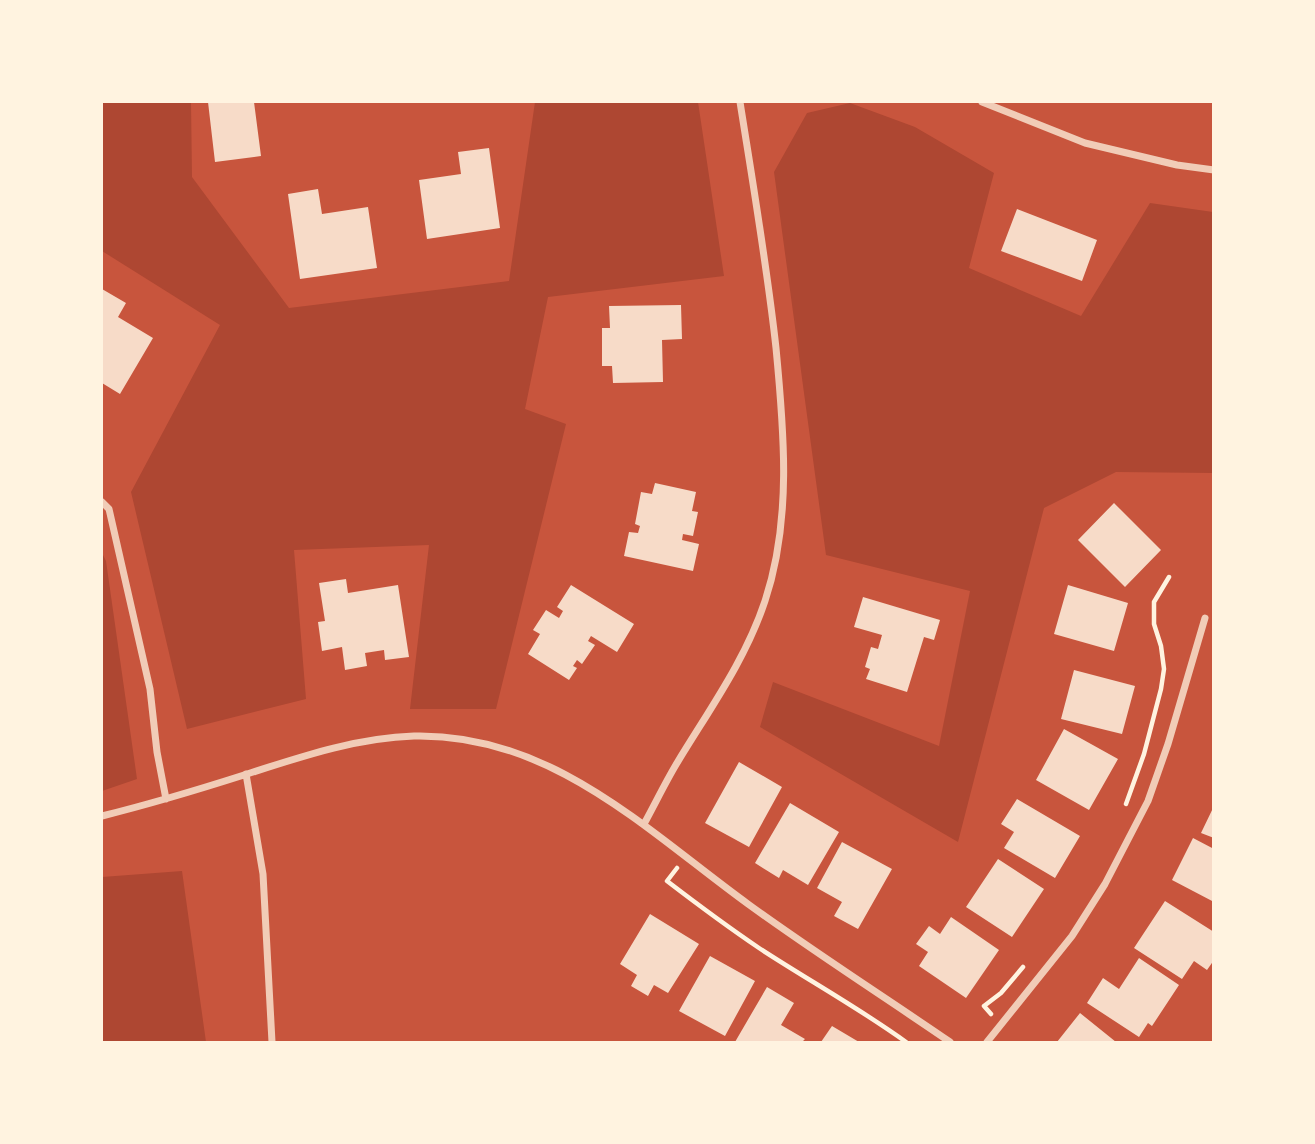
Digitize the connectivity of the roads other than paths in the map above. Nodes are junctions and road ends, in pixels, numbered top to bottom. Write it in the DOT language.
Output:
graph roads {
  1 [pos="740,102"];
  2 [pos="982,102"];
  3 [pos="1213,170"];
  4 [pos="102,502"];
  5 [pos="1205,618"];
  6 [pos="246,774"];
  7 [pos="166,799"];
  8 [pos="102,816"];
  9 [pos="644,824"];
  10 [pos="272,1042"];
  11 [pos="950,1042"];
  12 [pos="987,1042"];
  1 -- 9 [label="street"];
  2 -- 3 [label="street"];
  4 -- 7 [label="street"];
  5 -- 12 [label="street"];
  6 -- 7 [label="street"];
  6 -- 9 [label="street"];
  6 -- 10 [label="street"];
  7 -- 8 [label="street"];
  9 -- 11 [label="street"];
}
